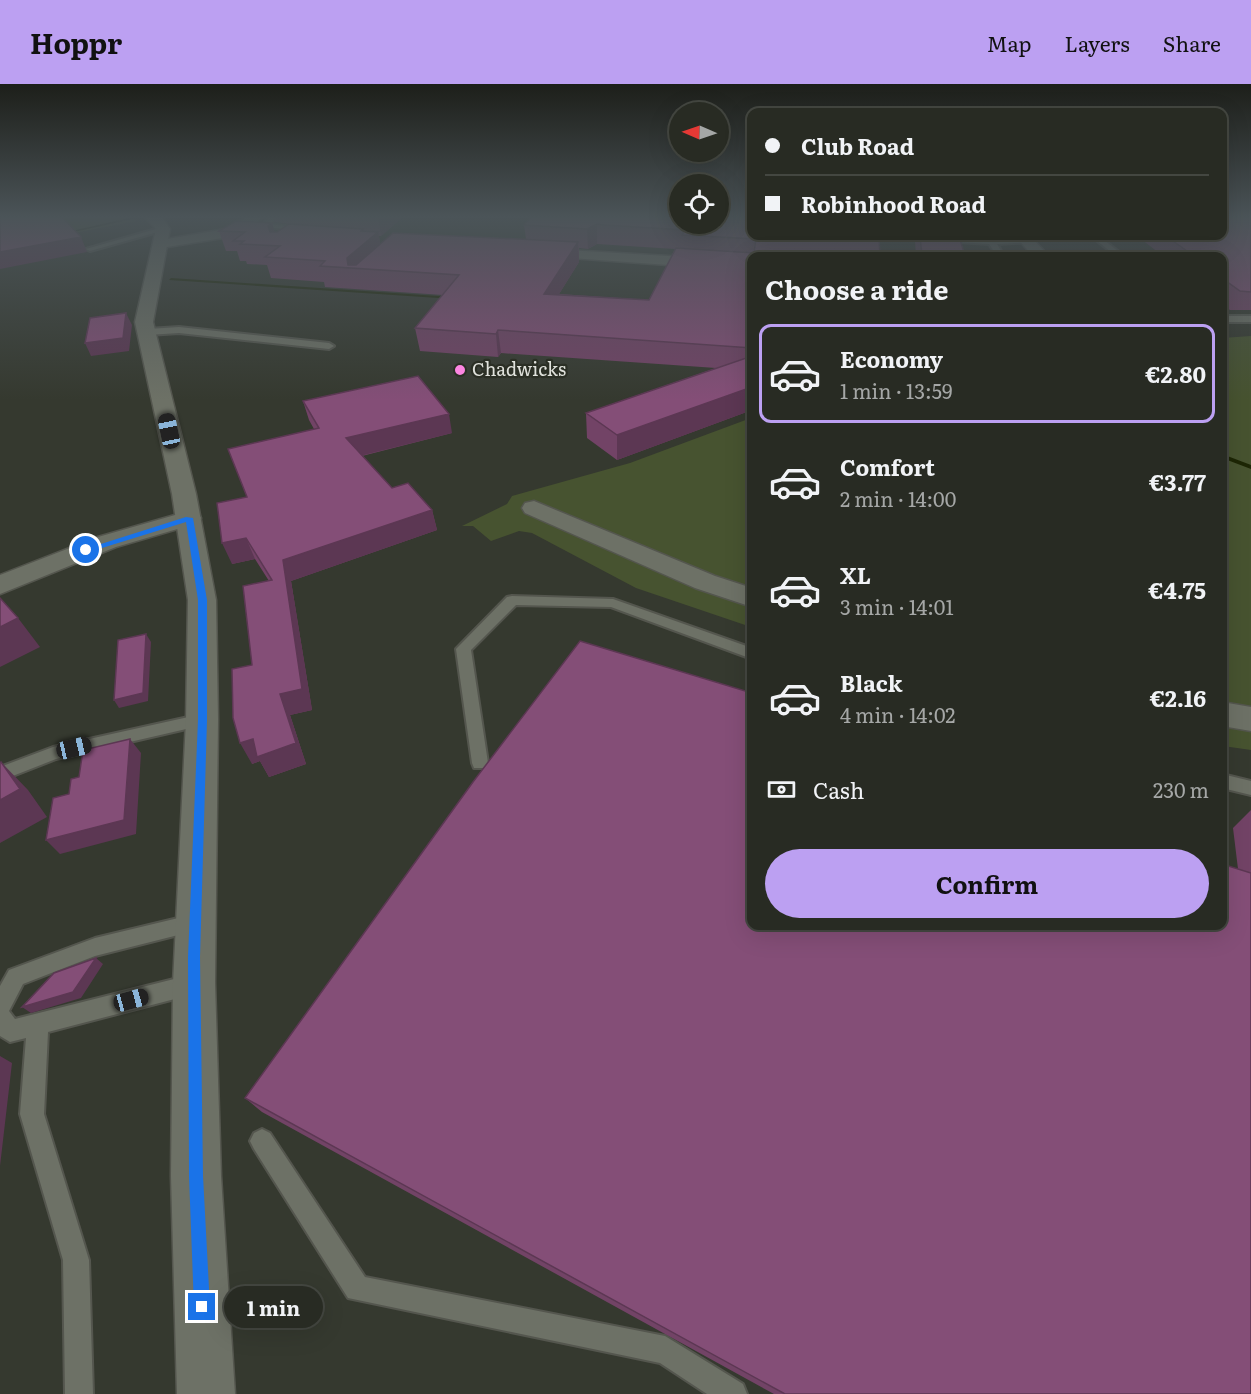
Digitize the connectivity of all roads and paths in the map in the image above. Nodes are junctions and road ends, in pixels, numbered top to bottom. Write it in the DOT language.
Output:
graph roads {
  1 [pos="153,277"];
  2 [pos="1227,319"];
  3 [pos="1251,320"];
  4 [pos="148,332"];
  5 [pos="328,346"];
  6 [pos="534,508"];
  7 [pos="189,518"];
  8 [pos="0,585"];
  9 [pos="747,596"];
  10 [pos="747,652"];
  11 [pos="1227,715"];
  12 [pos="1251,719"];
  13 [pos="202,720"];
  14 [pos="480,763"];
  15 [pos="0,774"];
  16 [pos="1227,783"];
  17 [pos="1251,788"];
  18 [pos="195,922"];
  19 [pos="194,983"];
  20 [pos="0,1007"];
  21 [pos="0,1017"];
  22 [pos="38,1024"];
  23 [pos="262,1141"];
  24 [pos="79,1394"];
  25 [pos="206,1394"];
  26 [pos="733,1394"];
  1 -- 4 [label="street"];
  2 -- 3 [label="lane"];
  4 -- 5 [label="lane"];
  4 -- 7 [label="street"];
  6 -- 9 [label="street"];
  7 -- 8 [label="street"];
  7 -- 13 [label="street"];
  10 -- 14 [label="lane"];
  11 -- 12 [label="street"];
  13 -- 15 [label="lane"];
  13 -- 18 [label="street"];
  16 -- 17 [label="lane"];
  18 -- 19 [label="street"];
  18 -- 20 [label="lane"];
  19 -- 22 [label="lane"];
  19 -- 25 [label="street"];
  21 -- 22 [label="lane"];
  22 -- 24 [label="lane"];
  23 -- 26 [label="lane"];
}
